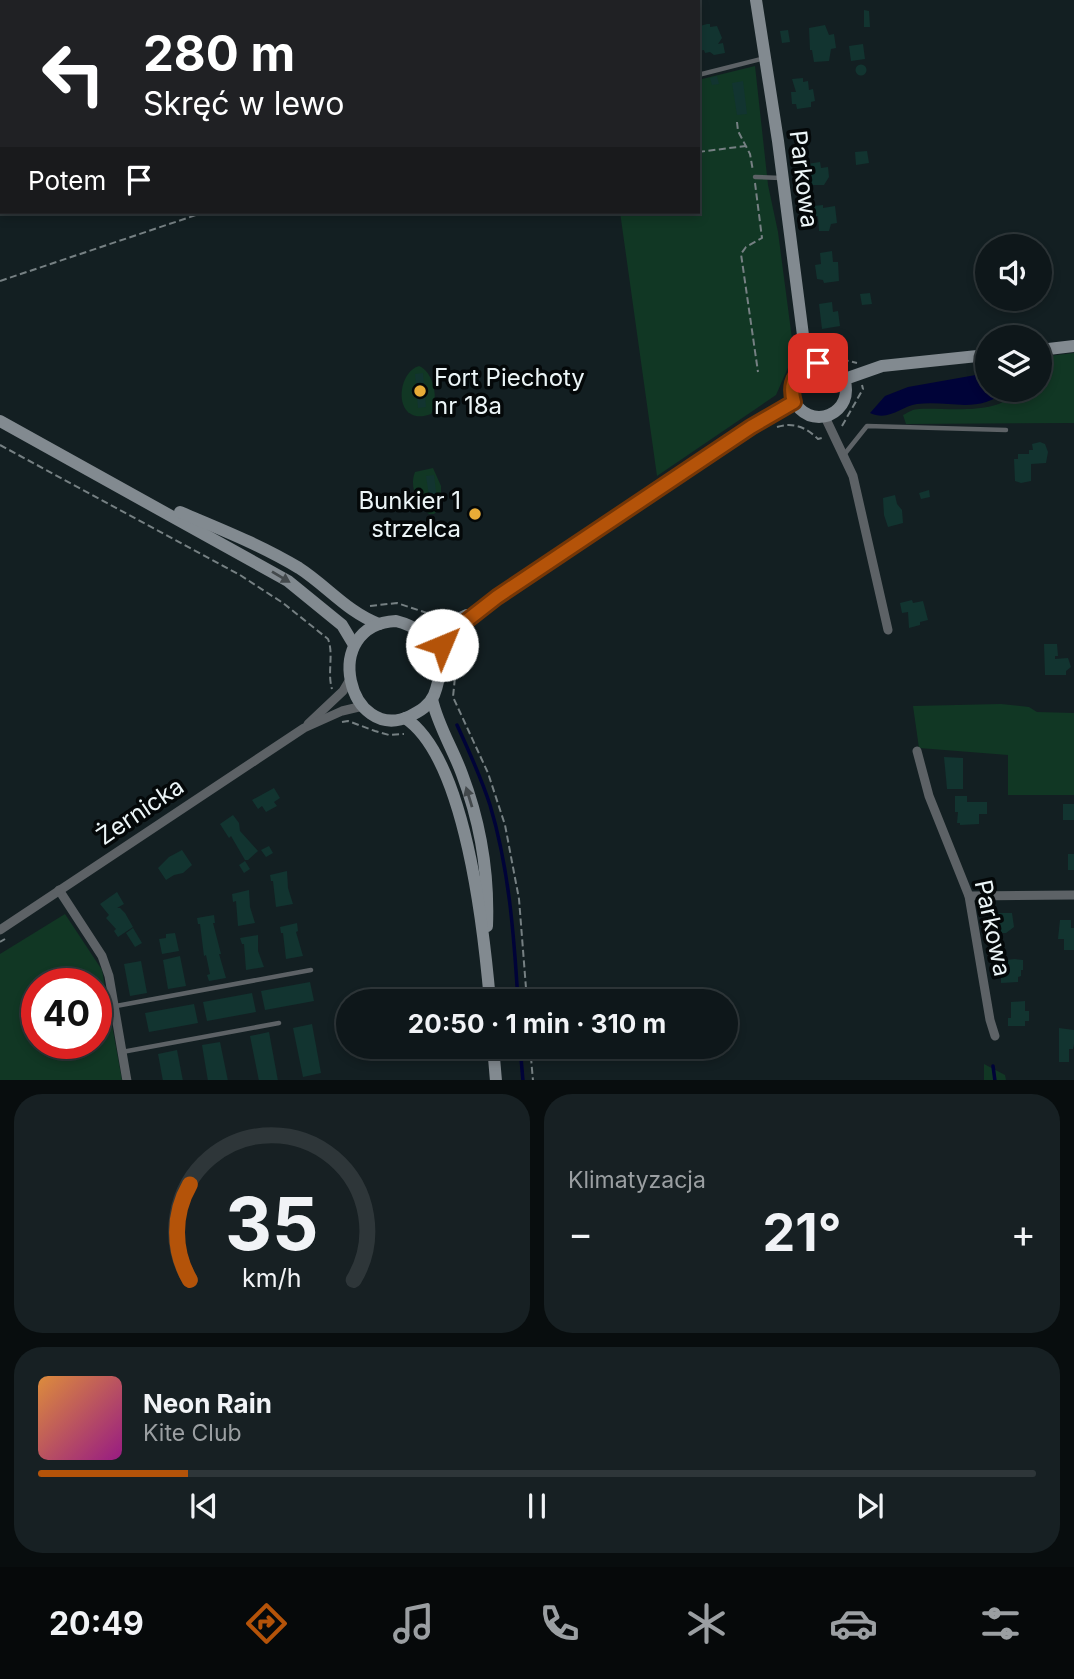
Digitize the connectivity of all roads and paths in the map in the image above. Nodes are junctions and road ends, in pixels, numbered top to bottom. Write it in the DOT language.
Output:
graph roads {
  1 [pos="756,0"];
  2 [pos="766,58"];
  3 [pos="700,74"];
  4 [pos="737,122"];
  5 [pos="747,146"];
  6 [pos="700,152"];
  7 [pos="754,177"];
  8 [pos="782,177"];
  9 [pos="199,214"];
  10 [pos="0,281"];
  11 [pos="814,340"];
  12 [pos="1074,346"];
  13 [pos="1052,349"];
  14 [pos="975,356"];
  15 [pos="810,364"];
  16 [pos="857,364"];
  17 [pos="758,372"];
  18 [pos="845,379"];
  19 [pos="863,389"];
  20 [pos="794,402"];
  21 [pos="825,417"];
  22 [pos="0,421"];
  23 [pos="770,429"];
  24 [pos="840,429"];
  25 [pos="1006,430"];
  26 [pos="823,437"];
  27 [pos="0,445"];
  28 [pos="843,457"];
  29 [pos="128,490"];
  30 [pos="477,611"];
  31 [pos="379,624"];
  32 [pos="888,630"];
  33 [pos="422,632"];
  34 [pos="458,641"];
  35 [pos="354,645"];
  36 [pos="437,654"];
  37 [pos="349,681"];
  38 [pos="432,699"];
  39 [pos="334,700"];
  40 [pos="363,706"];
  41 [pos="342,711"];
  42 [pos="405,718"];
  43 [pos="304,728"];
  44 [pos="402,735"];
  45 [pos="917,751"];
  46 [pos="59,890"];
  47 [pos="1074,895"];
  48 [pos="969,896"];
  49 [pos="0,930"];
  50 [pos="486,955"];
  51 [pos="311,970"];
  52 [pos="489,989"];
  53 [pos="526,989"];
  54 [pos="114,1007"];
  55 [pos="279,1023"];
  56 [pos="995,1036"];
  57 [pos="122,1052"];
  58 [pos="494,1059"];
  59 [pos="531,1059"];
  60 [pos="127,1080"];
  61 [pos="496,1080"];
  62 [pos="533,1080"];
  1 -- 2 [label="street, Parkowa"];
  2 -- 3 [label="lane"];
  2 -- 8 [label="street, Parkowa"];
  4 -- 5 [label="path"];
  5 -- 6 [label="path"];
  5 -- 7 [label="path"];
  7 -- 8 [label="lane"];
  7 -- 17 [label="path"];
  8 -- 15 [label="street, Parkowa"];
  9 -- 10 [label="path"];
  11 -- 16 [label="path"];
  12 -- 13 [label="street"];
  14 -- 18 [label="street"];
  15 -- 18 [label="street"];
  15 -- 20 [label="street"];
  18 -- 21 [label="street"];
  19 -- 24 [label="path"];
  20 -- 21 [label="street"];
  20 -- 30 [label="street"];
  21 -- 28 [label="street"];
  22 -- 29 [label="street"];
  23 -- 26 [label="path"];
  25 -- 28 [label="lane"];
  27 -- 39 [label="path"];
  28 -- 32 [label="street"];
  29 -- 31 [label="street"];
  29 -- 35 [label="street, one-way"];
  30 -- 33 [label="street"];
  30 -- 36 [label="street"];
  31 -- 33 [label="street"];
  31 -- 35 [label="street"];
  33 -- 36 [label="street"];
  34 -- 53 [label="path"];
  35 -- 37 [label="street"];
  36 -- 38 [label="street"];
  37 -- 39 [label="street, Żernicka"];
  37 -- 40 [label="street"];
  38 -- 42 [label="street"];
  50 -- 38 [label="street, one-way"];
  39 -- 43 [label="street, Żernicka"];
  40 -- 41 [label="street, Żernicka"];
  40 -- 42 [label="street"];
  41 -- 43 [label="street, Żernicka"];
  41 -- 44 [label="path"];
  42 -- 50 [label="street"];
  43 -- 46 [label="street, Żernicka"];
  45 -- 48 [label="street, Parkowa"];
  46 -- 49 [label="street, Żernicka"];
  46 -- 54 [label="street"];
  47 -- 48 [label="street"];
  48 -- 56 [label="street, Parkowa"];
  50 -- 52 [label="street"];
  51 -- 54 [label="lane"];
  54 -- 57 [label="street"];
  55 -- 57 [label="lane"];
  57 -- 60 [label="street"];
  58 -- 61 [label="street"];
  59 -- 62 [label="path"];
}
